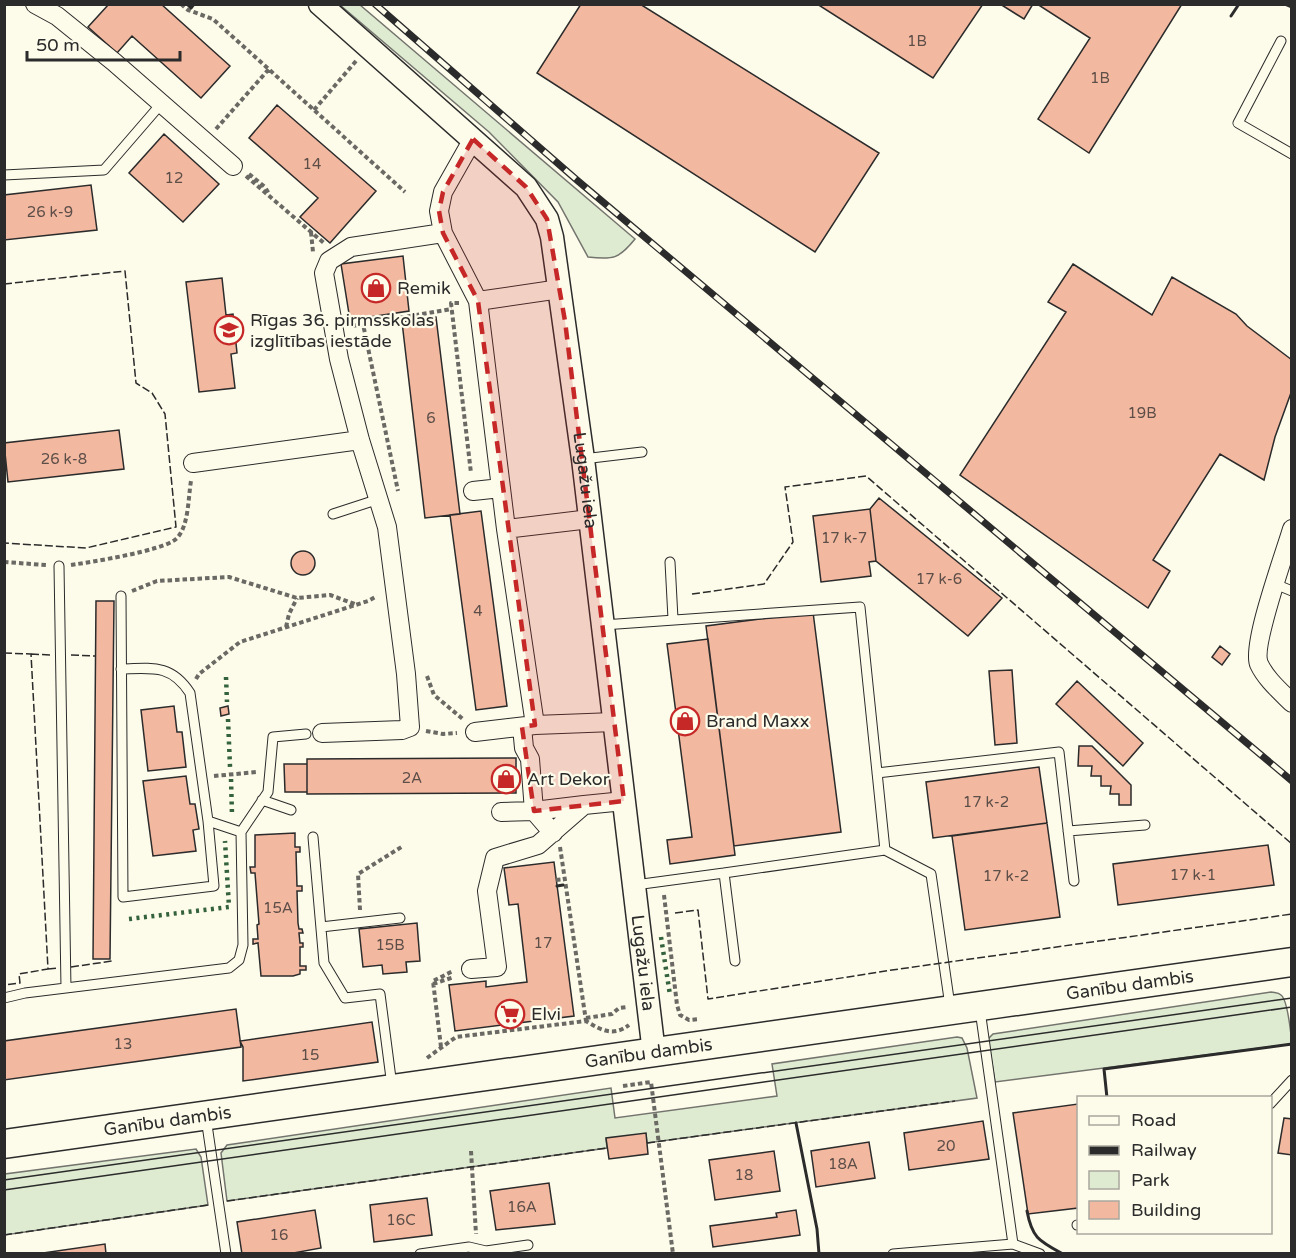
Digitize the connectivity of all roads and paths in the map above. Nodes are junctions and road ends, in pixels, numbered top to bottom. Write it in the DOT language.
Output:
graph roads {
  1 [pos="35,4"];
  2 [pos="181,4"];
  3 [pos="320,4"];
  4 [pos="61,10"];
  5 [pos="1281,41"];
  6 [pos="369,47"];
  7 [pos="269,69"];
  8 [pos="161,104"];
  9 [pos="314,110"];
  10 [pos="472,139"];
  11 [pos="206,141"];
  12 [pos="1292,154"];
  13 [pos="231,163"];
  14 [pos="4,175"];
  15 [pos="250,180"];
  16 [pos="405,192"];
  17 [pos="273,199"];
  18 [pos="311,231"];
  19 [pos="443,233"];
  20 [pos="334,256"];
  21 [pos="314,259"];
  22 [pos="560,289"];
  23 [pos="478,301"];
  24 [pos="452,309"];
  25 [pos="363,324"];
  26 [pos="345,326"];
  27 [pos="360,440"];
  28 [pos="642,452"];
  29 [pos="583,459"];
  30 [pos="194,463"];
  31 [pos="501,488"];
  32 [pos="473,491"];
  33 [pos="399,496"];
  34 [pos="379,499"];
  35 [pos="333,514"];
  36 [pos="590,519"];
  37 [pos="506,529"];
  38 [pos="1292,530"];
  39 [pos="4,562"];
  40 [pos="670,562"];
  41 [pos="59,566"];
  42 [pos="395,586"];
  43 [pos="1283,587"];
  44 [pos="121,596"];
  45 [pos="297,598"];
  46 [pos="356,604"];
  47 [pos="673,619"];
  48 [pos="603,625"];
  49 [pos="286,627"];
  50 [pos="121,669"];
  51 [pos="426,675"];
  52 [pos="190,693"];
  53 [pos="1292,703"];
  54 [pos="614,722"];
  55 [pos="529,726"];
  56 [pos="476,732"];
  57 [pos="455,733"];
  58 [pos="314,734"];
  59 [pos="443,734"];
  60 [pos="270,771"];
  61 [pos="877,773"];
  62 [pos="201,777"];
  63 [pos="262,800"];
  64 [pos="624,801"];
  65 [pos="584,805"];
  66 [pos="291,810"];
  67 [pos="534,811"];
  68 [pos="501,812"];
  69 [pos="208,821"];
  70 [pos="1145,825"];
  71 [pos="1068,831"];
  72 [pos="241,832"];
  73 [pos="553,834"];
  74 [pos="313,837"];
  75 [pos="403,846"];
  76 [pos="885,850"];
  77 [pos="724,873"];
  78 [pos="566,879"];
  79 [pos="556,880"];
  80 [pos="1074,880"];
  81 [pos="634,885"];
  82 [pos="400,918"];
  83 [pos="361,922"];
  84 [pos="321,927"];
  85 [pos="735,961"];
  86 [pos="1292,962"];
  87 [pos="471,969"];
  88 [pos="447,973"];
  89 [pos="66,988"];
  90 [pos="4,998"];
  91 [pos="677,1005"];
  92 [pos="667,1006"];
  93 [pos="980,1007"];
  94 [pos="951,1011"];
  95 [pos="586,1019"];
  96 [pos="441,1047"];
  97 [pos="654,1053"];
  98 [pos="391,1076"];
  99 [pos="1292,1080"];
  100 [pos="623,1086"];
  101 [pos="1272,1102"];
  102 [pos="205,1116"];
  103 [pos="4,1144"];
  104 [pos="471,1151"];
  105 [pos="1013,1244"];
  106 [pos="528,1245"];
  107 [pos="477,1249"];
  108 [pos="226,1254"];
  109 [pos="420,1254"];
  110 [pos="673,1254"];
  111 [pos="892,1254"];
  112 [pos="1040,1254"];
  1 -- 4 [label="street"];
  2 -- 7 [label="path"];
  3 -- 6 [label="street, Lugažu iela"];
  4 -- 8 [label="street"];
  5 -- 12 [label="lane"];
  6 -- 9 [label="path"];
  6 -- 10 [label="street, Lugažu iela"];
  7 -- 9 [label="path"];
  7 -- 11 [label="path"];
  8 -- 11 [label="street"];
  8 -- 14 [label="lane"];
  9 -- 16 [label="path"];
  10 -- 19 [label="street"];
  10 -- 22 [label="street, Lugažu iela"];
  11 -- 13 [label="street"];
  13 -- 17 [label="path"];
  15 -- 17 [label="path"];
  17 -- 18 [label="path"];
  18 -- 20 [label="path"];
  18 -- 21 [label="path"];
  19 -- 20 [label="street"];
  19 -- 23 [label="street"];
  20 -- 27 [label="street"];
  22 -- 23 [label="street"];
  22 -- 29 [label="street, Lugažu iela"];
  23 -- 24 [label="path"];
  23 -- 31 [label="street"];
  24 -- 25 [label="path"];
  24 -- 32 [label="path"];
  25 -- 26 [label="path"];
  25 -- 33 [label="path"];
  27 -- 30 [label="street"];
  27 -- 34 [label="street"];
  28 -- 29 [label="lane"];
  29 -- 36 [label="street, Lugažu iela"];
  30 -- 41 [label="path"];
  31 -- 32 [label="street"];
  31 -- 37 [label="street"];
  34 -- 35 [label="lane"];
  34 -- 42 [label="street"];
  36 -- 37 [label="street"];
  36 -- 48 [label="street, Lugažu iela"];
  37 -- 55 [label="street"];
  38 -- 43 [label="street"];
  39 -- 41 [label="path"];
  40 -- 47 [label="lane"];
  41 -- 89 [label="lane"];
  42 -- 46 [label="path"];
  42 -- 58 [label="street"];
  43 -- 53 [label="street"];
  44 -- 45 [label="path"];
  44 -- 50 [label="lane"];
  45 -- 46 [label="path"];
  45 -- 49 [label="path"];
  46 -- 49 [label="path"];
  47 -- 48 [label="lane"];
  47 -- 61 [label="lane"];
  48 -- 54 [label="street, Lugažu iela"];
  49 -- 52 [label="path"];
  50 -- 52 [label="lane"];
  50 -- 69 [label="lane"];
  51 -- 56 [label="path"];
  52 -- 62 [label="lane"];
  54 -- 55 [label="street"];
  54 -- 64 [label="street, Lugažu iela"];
  55 -- 56 [label="street"];
  55 -- 67 [label="street"];
  57 -- 59 [label="path"];
  58 -- 60 [label="lane"];
  60 -- 62 [label="path"];
  60 -- 63 [label="lane"];
  61 -- 71 [label="lane"];
  61 -- 76 [label="lane"];
  62 -- 69 [label="lane"];
  63 -- 66 [label="lane"];
  63 -- 72 [label="lane"];
  64 -- 65 [label="street"];
  64 -- 81 [label="street, Lugažu iela"];
  65 -- 67 [label="street"];
  65 -- 73 [label="street"];
  67 -- 68 [label="street"];
  67 -- 73 [label="street"];
  69 -- 72 [label="lane"];
  70 -- 71 [label="lane"];
  71 -- 80 [label="lane"];
  72 -- 89 [label="lane"];
  73 -- 78 [label="path"];
  73 -- 87 [label="street"];
  74 -- 84 [label="lane"];
  75 -- 83 [label="path"];
  76 -- 77 [label="lane"];
  76 -- 94 [label="lane"];
  77 -- 81 [label="lane"];
  77 -- 85 [label="lane"];
  78 -- 79 [label="path"];
  78 -- 95 [label="path"];
  81 -- 97 [label="street, Lugažu iela"];
  82 -- 83 [label="lane"];
  83 -- 84 [label="lane"];
  84 -- 98 [label="lane"];
  86 -- 93 [label="main road, Ganību dambis"];
  88 -- 96 [label="path"];
  89 -- 90 [label="lane"];
  91 -- 92 [label="path"];
  93 -- 94 [label="main road, Ganību dambis"];
  93 -- 105 [label="lane"];
  94 -- 97 [label="main road, Ganību dambis"];
  95 -- 95 [label="path"];
  95 -- 96 [label="path"];
  96 -- 98 [label="path"];
  97 -- 98 [label="main road, Ganību dambis"];
  98 -- 102 [label="main road, Ganību dambis"];
  99 -- 101 [label="lane"];
  100 -- 110 [label="path"];
  102 -- 103 [label="main road, Ganību dambis"];
  102 -- 108 [label="lane"];
  104 -- 107 [label="path"];
  105 -- 111 [label="lane"];
  105 -- 112 [label="lane"];
  106 -- 107 [label="lane"];
  107 -- 109 [label="lane"];
}
